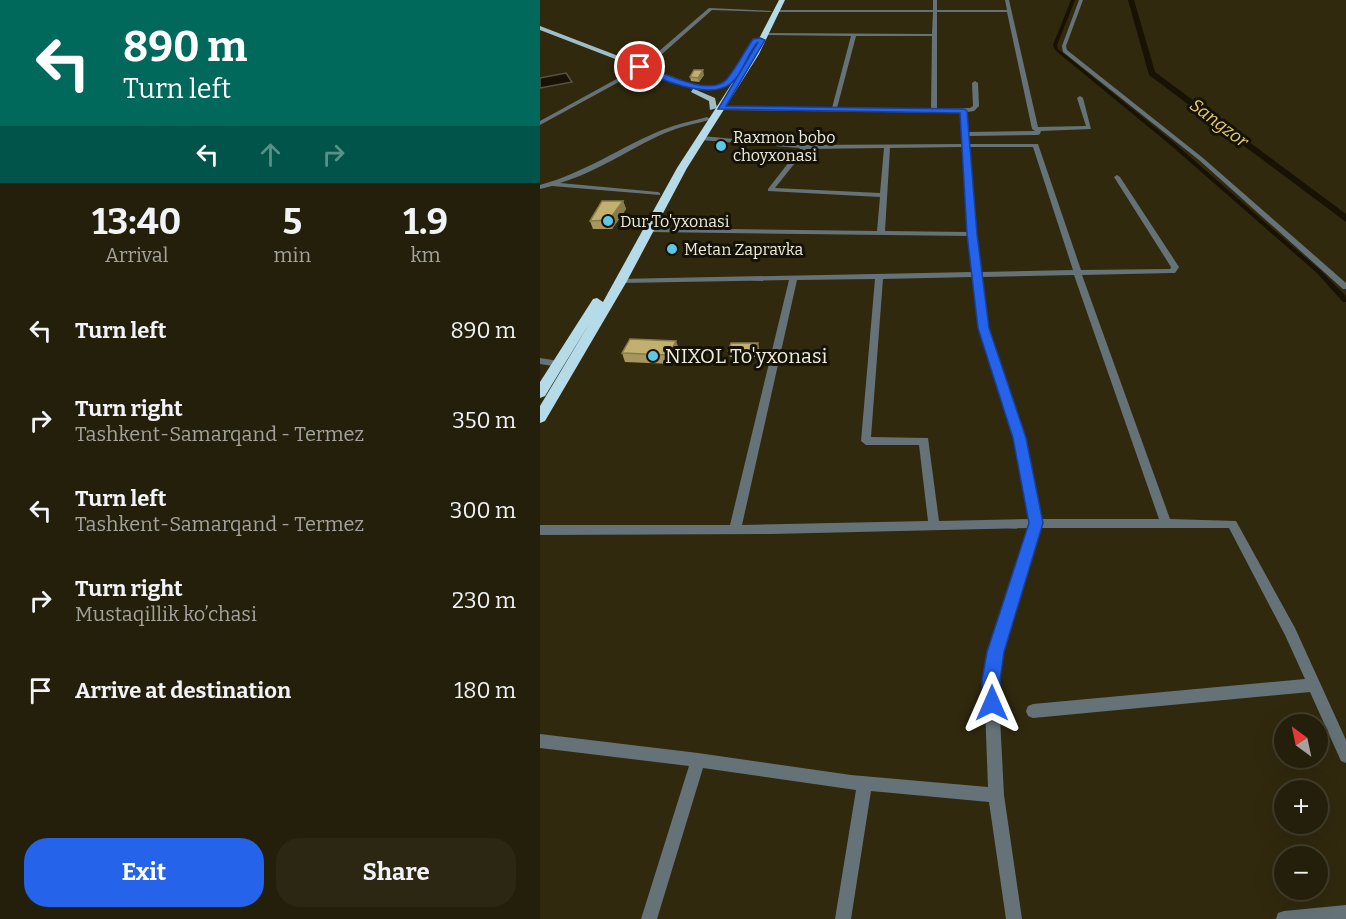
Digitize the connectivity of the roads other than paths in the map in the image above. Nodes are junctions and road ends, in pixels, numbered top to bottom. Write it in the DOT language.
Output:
graph roads {
  1 [pos="782,0"];
  2 [pos="863,0"];
  3 [pos="935,0"];
  4 [pos="1007,0"];
  5 [pos="1081,0"];
  6 [pos="774,7"];
  7 [pos="859,11"];
  8 [pos="934,11"];
  9 [pos="1009,11"];
  10 [pos="540,28"];
  11 [pos="540,33"];
  12 [pos="854,34"];
  13 [pos="935,35"];
  14 [pos="760,38"];
  15 [pos="637,68"];
  16 [pos="729,82"];
  17 [pos="975,83"];
  18 [pos="1080,98"];
  19 [pos="717,108"];
  20 [pos="934,109"];
  21 [pos="834,110"];
  22 [pos="964,111"];
  23 [pos="707,119"];
  24 [pos="540,123"];
  25 [pos="1038,130"];
  26 [pos="966,134"];
  27 [pos="701,138"];
  28 [pos="966,146"];
  29 [pos="804,147"];
  30 [pos="887,147"];
  31 [pos="1117,177"];
  32 [pos="552,185"];
  33 [pos="540,187"];
  34 [pos="658,194"];
  35 [pos="884,195"];
  36 [pos="650,230"];
  37 [pos="881,232"];
  38 [pos="972,234"];
  39 [pos="1078,273"];
  40 [pos="976,276"];
  41 [pos="879,278"];
  42 [pos="793,280"];
  43 [pos="621,281"];
  44 [pos="1346,287"];
  45 [pos="540,361"];
  46 [pos="559,364"];
  47 [pos="540,393"];
  48 [pos="540,418"];
  49 [pos="1036,523"];
  50 [pos="1166,523"];
  51 [pos="934,526"];
  52 [pos="735,529"];
  53 [pos="540,530"];
  54 [pos="1314,685"];
  55 [pos="1033,711"];
  56 [pos="542,744"];
  57 [pos="1346,756"];
  58 [pos="698,760"];
  59 [pos="865,783"];
  60 [pos="996,795"];
  61 [pos="1346,913"];
  62 [pos="649,919"];
  63 [pos="843,919"];
  64 [pos="1014,919"];
  65 [pos="1284,919"];
  1 -- 6 [label="highway"];
  2 -- 7 [label="street"];
  3 -- 8 [label="street"];
  4 -- 9 [label="street"];
  5 -- 44 [label="street"];
  6 -- 7 [label="street"];
  6 -- 14 [label="highway"];
  6 -- 15 [label="street"];
  7 -- 8 [label="street"];
  8 -- 9 [label="street"];
  8 -- 13 [label="street"];
  9 -- 25 [label="street"];
  10 -- 15 [label="main road"];
  11 -- 15 [label="main road"];
  12 -- 13 [label="street"];
  12 -- 14 [label="street"];
  12 -- 21 [label="street"];
  13 -- 20 [label="street"];
  14 -- 16 [label="highway"];
  14 -- 19 [label="highway"];
  15 -- 16 [label="main road"];
  15 -- 19 [label="main road"];
  15 -- 24 [label="street"];
  16 -- 19 [label="highway"];
  17 -- 22 [label="street"];
  18 -- 25 [label="street"];
  19 -- 21 [label="street"];
  19 -- 23 [label="highway"];
  19 -- 27 [label="highway"];
  20 -- 21 [label="street"];
  20 -- 22 [label="street"];
  22 -- 26 [label="street"];
  23 -- 32 [label="street"];
  23 -- 34 [label="highway"];
  25 -- 26 [label="street"];
  26 -- 28 [label="street"];
  27 -- 29 [label="street"];
  27 -- 36 [label="highway"];
  28 -- 30 [label="street"];
  28 -- 38 [label="street"];
  28 -- 39 [label="street"];
  29 -- 30 [label="street"];
  29 -- 35 [label="street"];
  30 -- 35 [label="street"];
  31 -- 39 [label="street"];
  32 -- 33 [label="street"];
  32 -- 34 [label="street"];
  34 -- 46 [label="highway"];
  35 -- 37 [label="street"];
  36 -- 37 [label="street"];
  36 -- 43 [label="highway"];
  37 -- 38 [label="street"];
  38 -- 40 [label="street"];
  39 -- 40 [label="street"];
  39 -- 50 [label="street"];
  40 -- 41 [label="street"];
  40 -- 49 [label="street"];
  41 -- 42 [label="street"];
  41 -- 51 [label="street"];
  42 -- 43 [label="street"];
  42 -- 52 [label="street"];
  43 -- 48 [label="highway"];
  45 -- 46 [label="street"];
  46 -- 47 [label="highway"];
  49 -- 50 [label="street"];
  49 -- 51 [label="street"];
  49 -- 60 [label="street"];
  50 -- 54 [label="street"];
  51 -- 52 [label="street"];
  52 -- 53 [label="street"];
  54 -- 55 [label="street"];
  54 -- 57 [label="street"];
  56 -- 58 [label="street"];
  58 -- 59 [label="street"];
  58 -- 62 [label="street"];
  59 -- 60 [label="street"];
  59 -- 63 [label="street"];
  60 -- 64 [label="street"];
  61 -- 65 [label="street"];
}
